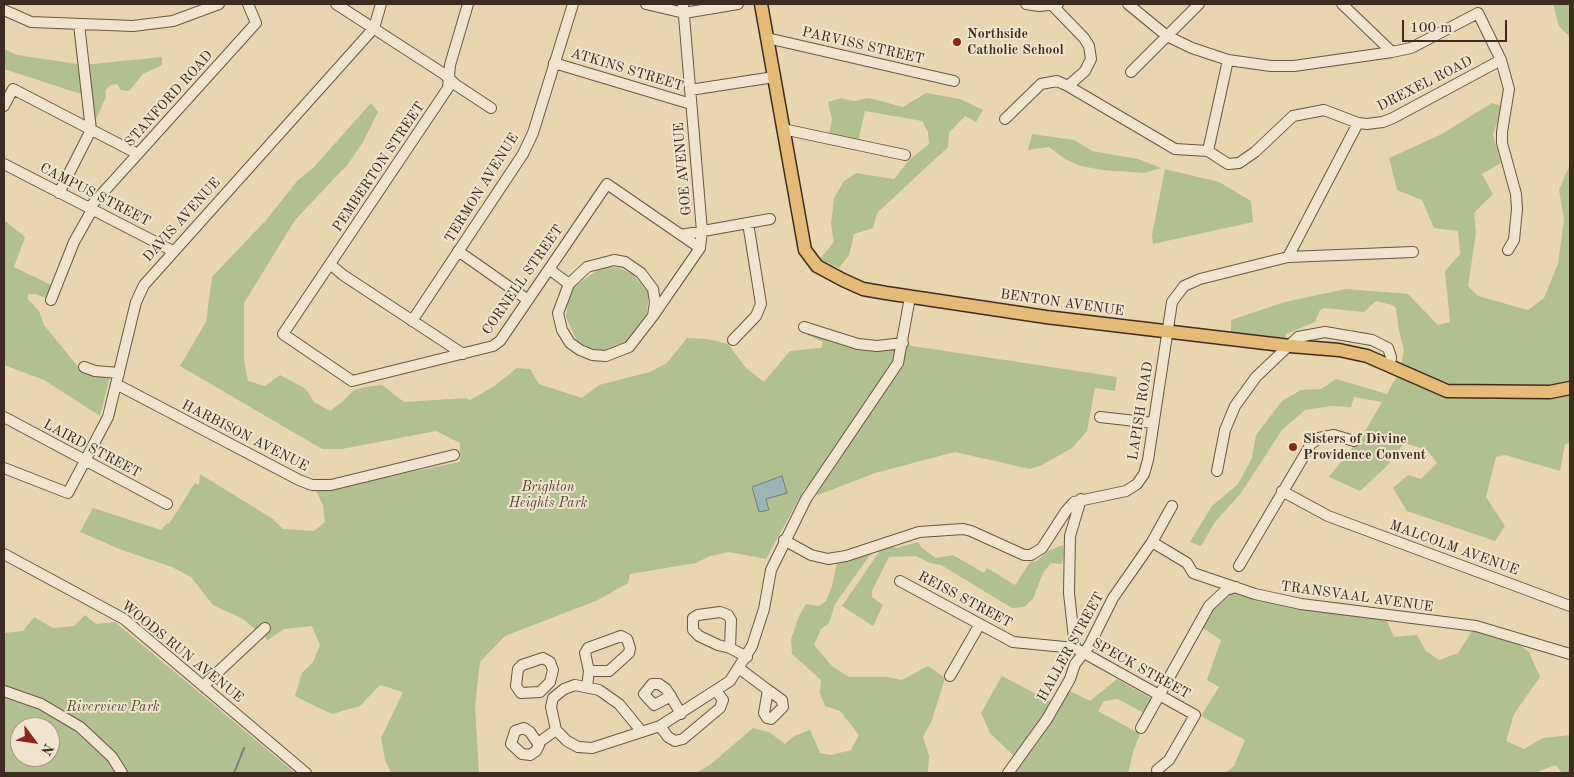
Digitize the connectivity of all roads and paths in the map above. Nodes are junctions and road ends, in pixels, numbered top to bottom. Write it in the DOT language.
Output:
graph roads {
  1 [pos="219,4"];
  2 [pos="248,4"];
  3 [pos="336,4"];
  4 [pos="381,4"];
  5 [pos="468,4"];
  6 [pos="573,4"];
  7 [pos="646,4"];
  8 [pos="738,4"];
  9 [pos="760,4"];
  10 [pos="1026,4"];
  11 [pos="1128,4"];
  12 [pos="1199,4"];
  13 [pos="1342,4"];
  14 [pos="1056,5"];
  15 [pos="683,8"];
  16 [pos="4,10"];
  17 [pos="79,24"];
  18 [pos="374,28"];
  19 [pos="1167,36"];
  20 [pos="767,38"];
  21 [pos="1392,52"];
  22 [pos="1228,60"];
  23 [pos="1502,60"];
  24 [pos="554,63"];
  25 [pos="1132,72"];
  26 [pos="774,77"];
  27 [pos="449,78"];
  28 [pos="954,81"];
  29 [pos="1068,86"];
  30 [pos="690,90"];
  31 [pos="692,104"];
  32 [pos="4,106"];
  33 [pos="491,108"];
  34 [pos="1005,119"];
  35 [pos="1358,123"];
  36 [pos="784,129"];
  37 [pos="91,130"];
  38 [pos="1208,151"];
  39 [pos="138,154"];
  40 [pos="905,156"];
  41 [pos="4,164"];
  42 [pos="59,193"];
  43 [pos="90,209"];
  44 [pos="770,219"];
  45 [pos="748,223"];
  46 [pos="702,231"];
  47 [pos="681,235"];
  48 [pos="700,248"];
  49 [pos="1508,250"];
  50 [pos="173,251"];
  51 [pos="458,251"];
  52 [pos="1413,252"];
  53 [pos="1288,256"];
  54 [pos="330,264"];
  55 [pos="549,269"];
  56 [pos="569,284"];
  57 [pos="910,296"];
  58 [pos="51,300"];
  59 [pos="528,300"];
  60 [pos="653,316"];
  61 [pos="412,321"];
  62 [pos="804,327"];
  63 [pos="1166,332"];
  64 [pos="733,340"];
  65 [pos="904,343"];
  66 [pos="1290,346"];
  67 [pos="464,354"];
  68 [pos="1390,366"];
  69 [pos="84,367"];
  70 [pos="119,374"];
  71 [pos="352,381"];
  72 [pos="116,384"];
  73 [pos="1570,388"];
  74 [pos="4,417"];
  75 [pos="1100,417"];
  76 [pos="1153,423"];
  77 [pos="1354,441"];
  78 [pos="454,456"];
  79 [pos="85,461"];
  80 [pos="4,468"];
  81 [pos="1217,471"];
  82 [pos="1282,491"];
  83 [pos="1080,499"];
  84 [pos="167,504"];
  85 [pos="1172,506"];
  86 [pos="784,540"];
  87 [pos="1152,542"];
  88 [pos="4,554"];
  89 [pos="1239,566"];
  90 [pos="900,581"];
  91 [pos="1236,587"];
  92 [pos="1570,606"];
  93 [pos="980,624"];
  94 [pos="265,628"];
  95 [pos="730,648"];
  96 [pos="1079,650"];
  97 [pos="1570,654"];
  98 [pos="747,657"];
  99 [pos="740,669"];
  100 [pos="589,671"];
  101 [pos="950,676"];
  102 [pos="203,686"];
  103 [pos="587,687"];
  104 [pos="543,690"];
  105 [pos="768,690"];
  106 [pos="4,691"];
  107 [pos="718,692"];
  108 [pos="671,696"];
  109 [pos="1160,696"];
  110 [pos="553,698"];
  111 [pos="681,714"];
  112 [pos="660,726"];
  113 [pos="1142,728"];
  114 [pos="556,730"];
  115 [pos="642,732"];
  116 [pos="538,743"];
  117 [pos="1157,770"];
  118 [pos="123,773"];
  119 [pos="306,773"];
  120 [pos="1008,773"];
  1 -- 17 [label="street"];
  2 -- 39 [label="street, STANFORD ROAD"];
  3 -- 18 [label="street"];
  4 -- 18 [label="street, DAVIS AVENUE"];
  5 -- 27 [label="street, PEMBERTON STREET"];
  6 -- 24 [label="street, TERMON AVENUE"];
  7 -- 15 [label="street"];
  8 -- 15 [label="street"];
  9 -- 20 [label="main road, BENTON AVENUE"];
  10 -- 14 [label="street"];
  11 -- 19 [label="street"];
  12 -- 19 [label="street"];
  13 -- 21 [label="street"];
  14 -- 29 [label="street"];
  15 -- 30 [label="street, GOE AVENUE"];
  16 -- 17 [label="street"];
  17 -- 37 [label="street"];
  18 -- 27 [label="street"];
  18 -- 50 [label="street, DAVIS AVENUE"];
  19 -- 22 [label="street"];
  19 -- 25 [label="street"];
  20 -- 26 [label="main road, BENTON AVENUE"];
  20 -- 28 [label="street, PARVISS STREET"];
  21 -- 22 [label="street"];
  21 -- 23 [label="street"];
  22 -- 38 [label="street"];
  23 -- 35 [label="street, DREXEL ROAD"];
  23 -- 49 [label="street"];
  24 -- 31 [label="street, ATKINS STREET"];
  24 -- 51 [label="street, TERMON AVENUE"];
  26 -- 30 [label="street, ATKINS STREET"];
  26 -- 36 [label="main road, BENTON AVENUE"];
  27 -- 33 [label="street"];
  27 -- 54 [label="street, PEMBERTON STREET"];
  29 -- 34 [label="street"];
  29 -- 38 [label="street"];
  30 -- 31 [label="street, GOE AVENUE"];
  31 -- 46 [label="street, GOE AVENUE"];
  32 -- 37 [label="street"];
  35 -- 38 [label="street, DREXEL ROAD"];
  35 -- 53 [label="street"];
  36 -- 40 [label="street"];
  36 -- 57 [label="main road, BENTON AVENUE"];
  37 -- 39 [label="street"];
  37 -- 42 [label="street"];
  39 -- 43 [label="street, STANFORD ROAD"];
  41 -- 42 [label="street, CAMPUS STREET"];
  42 -- 43 [label="street, CAMPUS STREET"];
  43 -- 50 [label="street, CAMPUS STREET"];
  43 -- 58 [label="street, STANFORD ROAD"];
  44 -- 45 [label="street"];
  45 -- 46 [label="street"];
  45 -- 64 [label="street"];
  46 -- 47 [label="street"];
  46 -- 48 [label="street, GOE AVENUE"];
  47 -- 48 [label="street"];
  47 -- 55 [label="street, CORNELL STREET"];
  48 -- 60 [label="street, GOE AVENUE"];
  50 -- 70 [label="street, DAVIS AVENUE"];
  51 -- 59 [label="street"];
  51 -- 61 [label="street, TERMON AVENUE"];
  52 -- 53 [label="street, LAPISH ROAD"];
  53 -- 63 [label="street, LAPISH ROAD"];
  54 -- 61 [label="street"];
  54 -- 71 [label="street, PEMBERTON STREET"];
  55 -- 56 [label="street"];
  55 -- 59 [label="street, CORNELL STREET"];
  56 -- 60 [label="street"];
  56 -- 60 [label="street"];
  57 -- 63 [label="main road, BENTON AVENUE"];
  57 -- 65 [label="street"];
  59 -- 67 [label="street, CORNELL STREET"];
  61 -- 67 [label="street"];
  62 -- 65 [label="street"];
  63 -- 66 [label="main road, BENTON AVENUE"];
  63 -- 76 [label="street, LAPISH ROAD"];
  65 -- 86 [label="street"];
  66 -- 68 [label="main road, BENTON AVENUE"];
  66 -- 68 [label="street"];
  66 -- 81 [label="street"];
  67 -- 71 [label="street, CORNELL STREET"];
  68 -- 73 [label="main road, BENTON AVENUE"];
  69 -- 70 [label="street"];
  70 -- 72 [label="street, DAVIS AVENUE"];
  72 -- 78 [label="street, HARBISON AVENUE"];
  72 -- 79 [label="street, DAVIS AVENUE"];
  74 -- 79 [label="street, LAIRD STREET"];
  75 -- 76 [label="street"];
  76 -- 83 [label="street, LAPISH ROAD"];
  77 -- 82 [label="street"];
  79 -- 80 [label="street, DAVIS AVENUE"];
  79 -- 84 [label="street, LAIRD STREET"];
  82 -- 89 [label="street"];
  82 -- 92 [label="street, MALCOLM AVENUE"];
  83 -- 86 [label="street"];
  83 -- 96 [label="street, SPECK STREET"];
  85 -- 87 [label="street, HALLER STREET"];
  86 -- 98 [label="street"];
  87 -- 91 [label="street, TRANSVAAL AVENUE"];
  87 -- 96 [label="street, HALLER STREET"];
  88 -- 102 [label="street, WOODS RUN AVENUE"];
  90 -- 93 [label="street, REISS STREET"];
  91 -- 97 [label="street, TRANSVAAL AVENUE"];
  91 -- 109 [label="street"];
  93 -- 96 [label="street, REISS STREET"];
  93 -- 101 [label="street"];
  94 -- 102 [label="street"];
  95 -- 98 [label="street"];
  96 -- 109 [label="street, SPECK STREET"];
  96 -- 120 [label="street, HALLER STREET"];
  98 -- 99 [label="street"];
  99 -- 105 [label="street"];
  99 -- 107 [label="street"];
  100 -- 100 [label="street"];
  100 -- 103 [label="street"];
  102 -- 119 [label="street, WOODS RUN AVENUE"];
  103 -- 110 [label="street"];
  103 -- 115 [label="street"];
  104 -- 110 [label="street"];
  106 -- 118 [label="street"];
  107 -- 111 [label="street"];
  107 -- 112 [label="street"];
  108 -- 111 [label="street"];
  109 -- 113 [label="street"];
  109 -- 117 [label="street, SPECK STREET"];
  110 -- 114 [label="street"];
  111 -- 112 [label="street"];
  112 -- 115 [label="street"];
  114 -- 115 [label="street"];
  114 -- 116 [label="street"];
}
